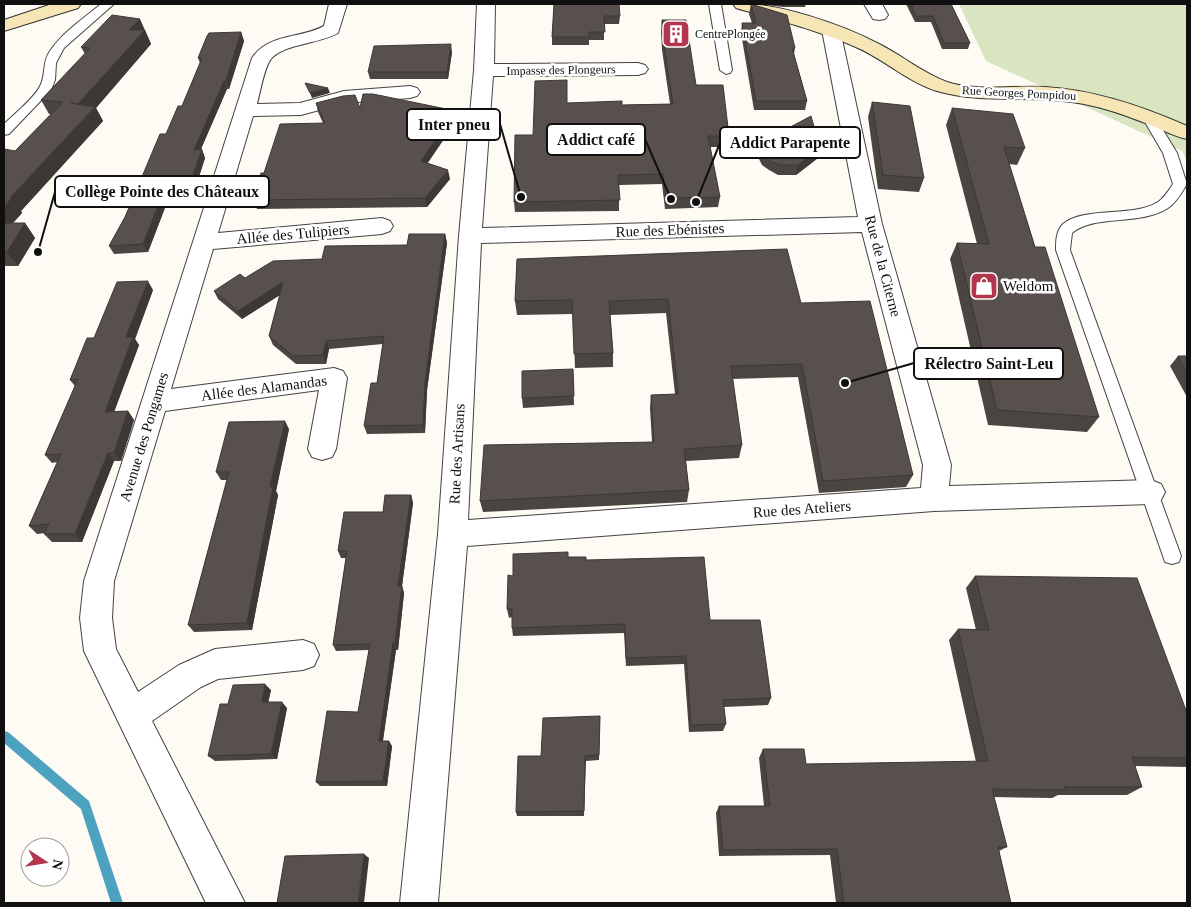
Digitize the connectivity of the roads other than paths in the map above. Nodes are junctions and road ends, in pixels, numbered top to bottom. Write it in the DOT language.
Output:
graph roads {
  1 [pos="72,4"];
  2 [pos="108,4"];
  3 [pos="338,4"];
  4 [pos="486,4"];
  5 [pos="714,4"];
  6 [pos="742,4"];
  7 [pos="4,26"];
  8 [pos="831,30"];
  9 [pos="638,69"];
  10 [pos="484,70"];
  11 [pos="726,70"];
  12 [pos="410,92"];
  13 [pos="245,110"];
  14 [pos="1148,115"];
  15 [pos="4,131"];
  16 [pos="1187,133"];
  17 [pos="871,224"];
  18 [pos="382,226"];
  19 [pos="470,236"];
  20 [pos="204,242"];
  21 [pos="155,402"];
  22 [pos="322,449"];
  23 [pos="1151,492"];
  24 [pos="934,499"];
  25 [pos="453,534"];
  26 [pos="1172,556"];
  27 [pos="303,655"];
  28 [pos="132,715"];
  29 [pos="226,903"];
  30 [pos="419,903"];
  1 -- 7 [label="main road"];
  2 -- 15 [label="lane"];
  3 -- 13 [label="street, Avenue des Pongames"];
  4 -- 10 [label="street, Rue des Artisans"];
  5 -- 11 [label="lane"];
  6 -- 8 [label="main road, Rue Georges Pompidou"];
  8 -- 14 [label="main road, Rue Georges Pompidou"];
  8 -- 17 [label="street, Rue de la Citerne"];
  9 -- 10 [label="street, Impasse des Plongeurs"];
  10 -- 19 [label="street, Rue des Artisans"];
  12 -- 13 [label="street"];
  13 -- 20 [label="street, Avenue des Pongames"];
  14 -- 16 [label="main road, Rue Georges Pompidou"];
  14 -- 23 [label="lane"];
  17 -- 19 [label="street, Rue des Ebénistes"];
  17 -- 24 [label="street, Rue de la Citerne"];
  18 -- 20 [label="street, Allée des Tulipiers"];
  19 -- 25 [label="street, Rue des Artisans"];
  20 -- 21 [label="street, Avenue des Pongames"];
  21 -- 22 [label="street, Allée des Alamandas"];
  21 -- 28 [label="street, Avenue des Pongames"];
  23 -- 24 [label="street, Rue des Ateliers"];
  23 -- 26 [label="lane"];
  24 -- 25 [label="street, Rue des Ateliers"];
  25 -- 30 [label="street, Rue des Artisans"];
  27 -- 28 [label="street"];
  28 -- 29 [label="street, Avenue des Pongames"];
}
